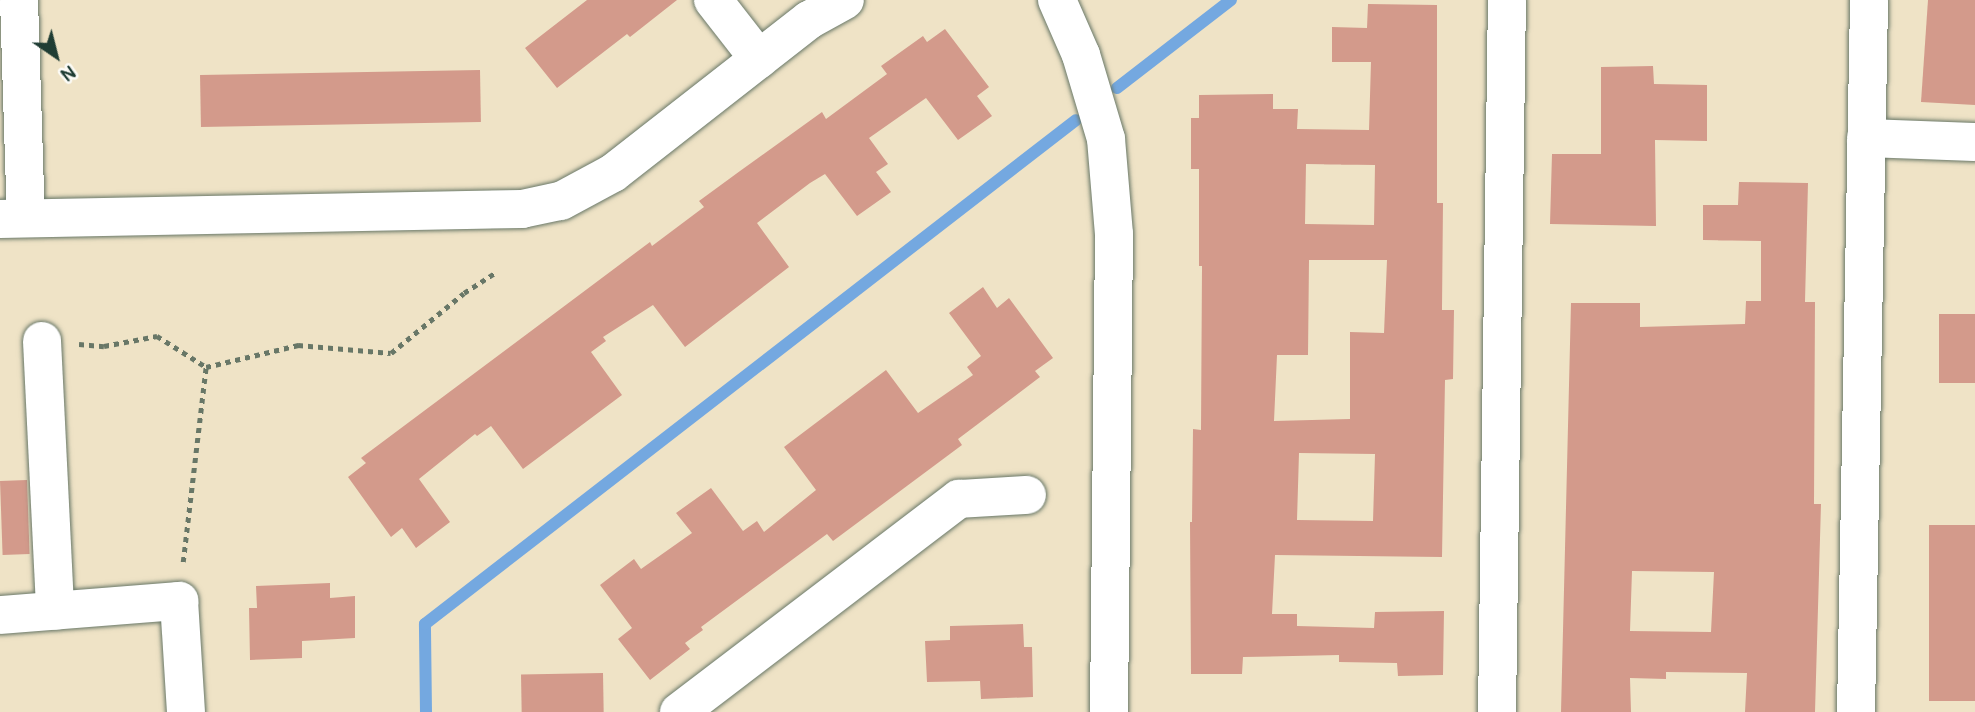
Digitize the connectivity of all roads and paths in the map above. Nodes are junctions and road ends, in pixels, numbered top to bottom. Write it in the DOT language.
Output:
graph roads {
  1 [pos="19,0"];
  2 [pos="713,0"];
  3 [pos="845,0"];
  4 [pos="1057,0"];
  5 [pos="1507,0"];
  6 [pos="1869,0"];
  7 [pos="759,59"];
  8 [pos="1866,138"];
  9 [pos="1975,142"];
  10 [pos="13,218"];
  11 [pos="496,272"];
  12 [pos="42,341"];
  13 [pos="206,367"];
  14 [pos="1027,495"];
  15 [pos="179,601"];
  16 [pos="55,611"];
  17 [pos="0,615"];
  18 [pos="186,712"];
  19 [pos="679,712"];
  20 [pos="1109,712"];
  21 [pos="1497,712"];
  22 [pos="1856,712"];
  1 -- 10 [label="street"];
  2 -- 7 [label="street"];
  3 -- 7 [label="street"];
  4 -- 20 [label="street"];
  5 -- 21 [label="street"];
  6 -- 8 [label="street"];
  7 -- 10 [label="street"];
  8 -- 9 [label="street"];
  8 -- 22 [label="street"];
  11 -- 13 [label="path"];
  12 -- 13 [label="path"];
  12 -- 16 [label="street"];
  13 -- 15 [label="path"];
  14 -- 19 [label="street"];
  15 -- 16 [label="street"];
  15 -- 18 [label="street"];
  16 -- 17 [label="street"];
}
